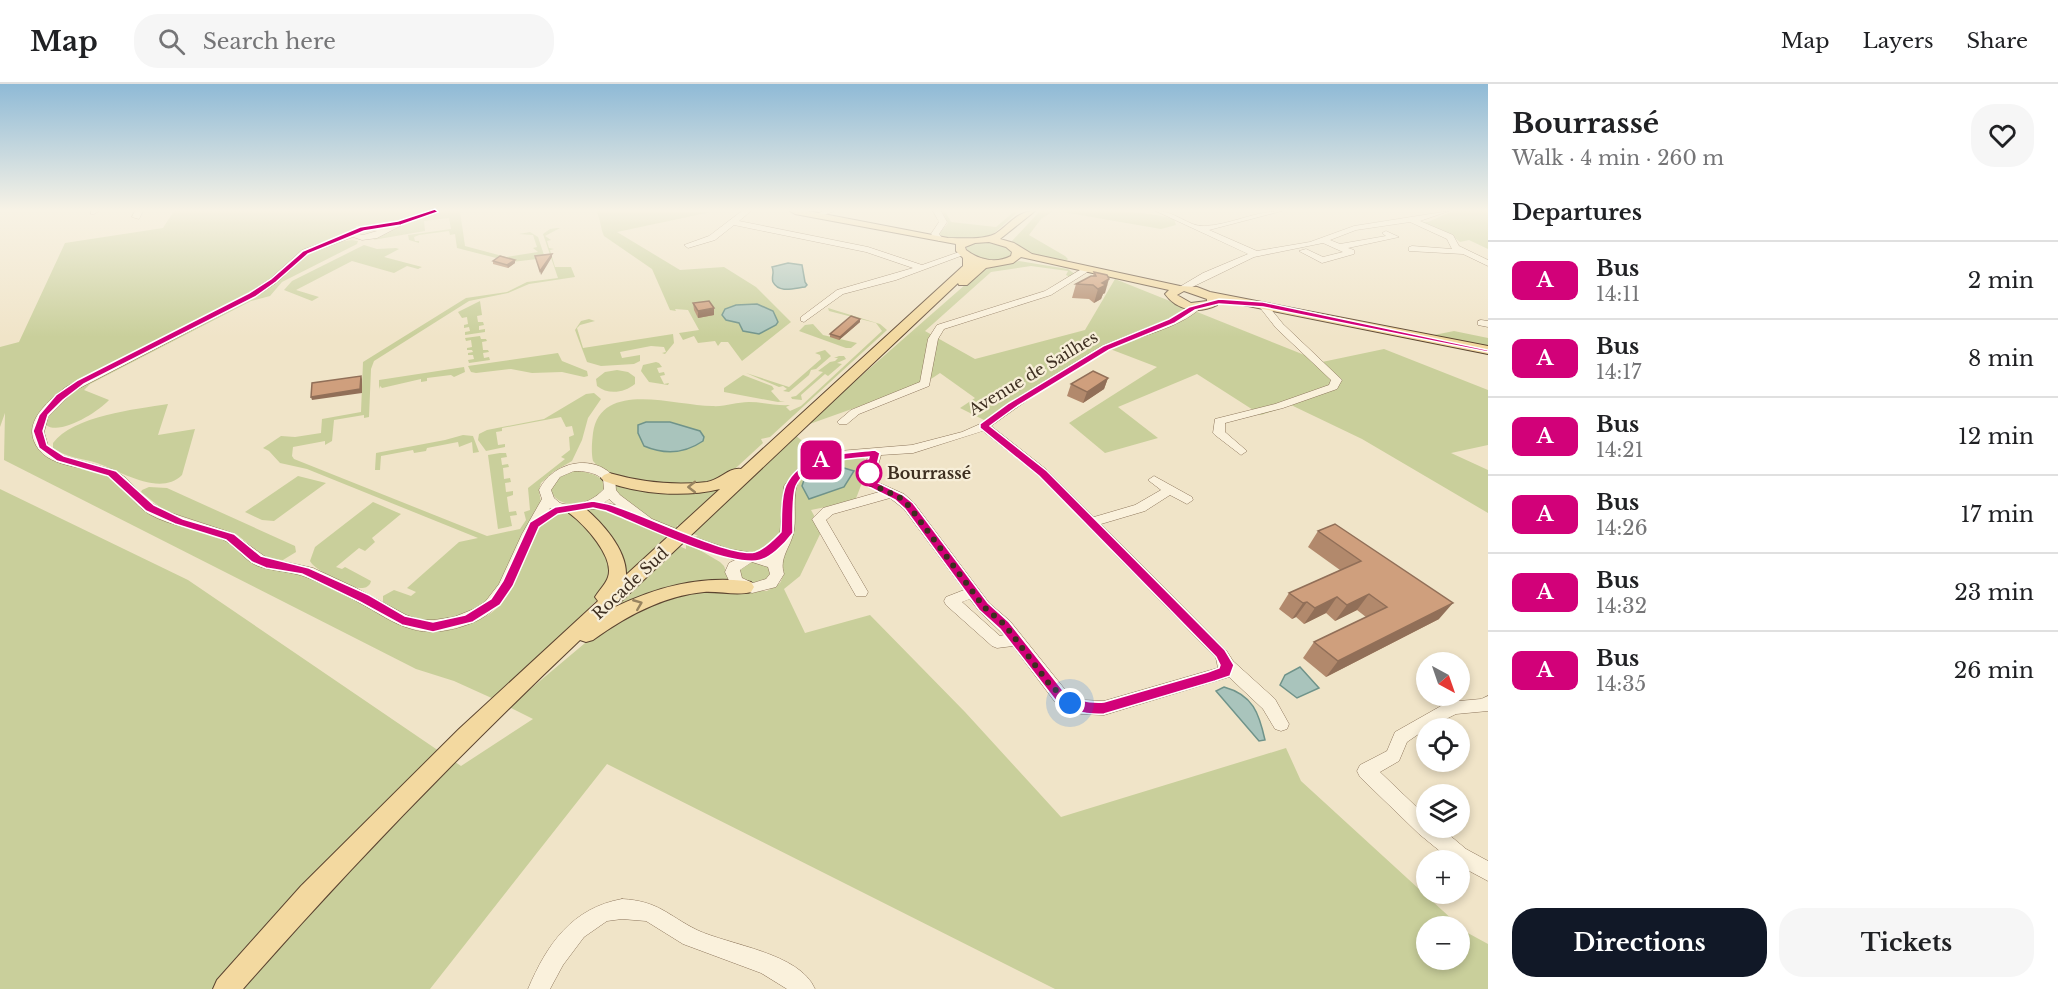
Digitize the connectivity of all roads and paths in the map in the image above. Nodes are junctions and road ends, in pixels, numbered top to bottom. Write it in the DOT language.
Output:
graph roads {
  1 [pos="307,253"];
  2 [pos="878,253"];
  3 [pos="956,253"];
  4 [pos="965,253"];
  5 [pos="970,253"];
  6 [pos="1010,253"];
  7 [pos="1015,253"];
  8 [pos="1261,253"];
  9 [pos="1308,253"];
  10 [pos="1347,253"];
  11 [pos="1465,253"];
  12 [pos="1256,254"];
  13 [pos="990,263"];
  14 [pos="1488,263"];
  15 [pos="922,268"];
  16 [pos="1087,270"];
  17 [pos="1216,271"];
  18 [pos="1178,293"];
  19 [pos="1208,297"];
  20 [pos="1263,304"];
  21 [pos="1197,307"];
  22 [pos="804,319"];
  23 [pos="1172,321"];
  24 [pos="1488,350"];
  25 [pos="825,400"];
  26 [pos="843,422"];
  27 [pos="984,426"];
  28 [pos="779,443"];
  29 [pos="1241,451"];
  30 [pos="875,453"];
  31 [pos="1154,480"];
  32 [pos="609,484"];
  33 [pos="1170,490"];
  34 [pos="888,494"];
  35 [pos="548,500"];
  36 [pos="1187,500"];
  37 [pos="593,504"];
  38 [pos="571,508"];
  39 [pos="647,522"];
  40 [pos="1091,523"];
  41 [pos="534,525"];
  42 [pos="674,533"];
  43 [pos="787,533"];
  44 [pos="753,557"];
  45 [pos="774,564"];
  46 [pos="739,582"];
  47 [pos="861,592"];
  48 [pos="973,592"];
  49 [pos="578,631"];
  50 [pos="1016,640"];
  51 [pos="1227,665"];
  52 [pos="506,699"];
  53 [pos="1488,703"];
  54 [pos="1281,724"];
  55 [pos="1416,818"];
  56 [pos="1439,838"];
  57 [pos="1488,872"];
  58 [pos="226,989"];
  59 [pos="539,989"];
  60 [pos="804,989"];
  1 -- 41 [label="street"];
  2 -- 15 [label="street"];
  3 -- 15 [label="street"];
  4 -- 25 [label="main road, Rocade Sud"];
  5 -- 13 [label="main road"];
  6 -- 13 [label="main road"];
  7 -- 16 [label="main road"];
  8 -- 12 [label="street"];
  9 -- 10 [label="street"];
  11 -- 14 [label="street"];
  12 -- 17 [label="street"];
  13 -- 25 [label="main road, Rocade Sud"];
  15 -- 22 [label="street"];
  16 -- 18 [label="main road"];
  16 -- 26 [label="street"];
  17 -- 18 [label="street"];
  17 -- 19 [label="street"];
  18 -- 19 [label="main road"];
  18 -- 21 [label="main road"];
  18 -- 23 [label="street"];
  19 -- 20 [label="main road"];
  19 -- 21 [label="main road"];
  20 -- 24 [label="main road"];
  20 -- 29 [label="street"];
  21 -- 23 [label="street, Avenue de Sailhes"];
  23 -- 27 [label="street, Avenue de Sailhes"];
  25 -- 28 [label="main road, Rocade Sud"];
  27 -- 30 [label="street, Avenue de Sailhes"];
  27 -- 40 [label="street"];
  28 -- 32 [label="main road, one-way"];
  28 -- 49 [label="main road, Rocade Sud"];
  30 -- 34 [label="street"];
  30 -- 43 [label="street, Avenue de Sailhes"];
  31 -- 33 [label="street"];
  32 -- 35 [label="street"];
  32 -- 37 [label="street"];
  32 -- 39 [label="street"];
  33 -- 36 [label="street"];
  33 -- 40 [label="street"];
  34 -- 47 [label="street"];
  34 -- 48 [label="street"];
  35 -- 38 [label="street"];
  35 -- 41 [label="street"];
  37 -- 38 [label="street"];
  37 -- 39 [label="street"];
  38 -- 41 [label="street"];
  38 -- 49 [label="main road"];
  39 -- 42 [label="street"];
  40 -- 51 [label="street"];
  43 -- 44 [label="street"];
  43 -- 45 [label="street, Avenue de Sailhes"];
  44 -- 45 [label="street"];
  44 -- 46 [label="street"];
  44 -- 46 [label="street"];
  45 -- 46 [label="street"];
  52 -- 46 [label="main road, one-way"];
  48 -- 50 [label="street"];
  48 -- 50 [label="street"];
  49 -- 52 [label="main road, Rocade Sud"];
  50 -- 51 [label="street"];
  51 -- 54 [label="street"];
  52 -- 58 [label="main road, Rocade Sud"];
  53 -- 55 [label="street"];
  56 -- 57 [label="street"];
  59 -- 60 [label="street"];
}
